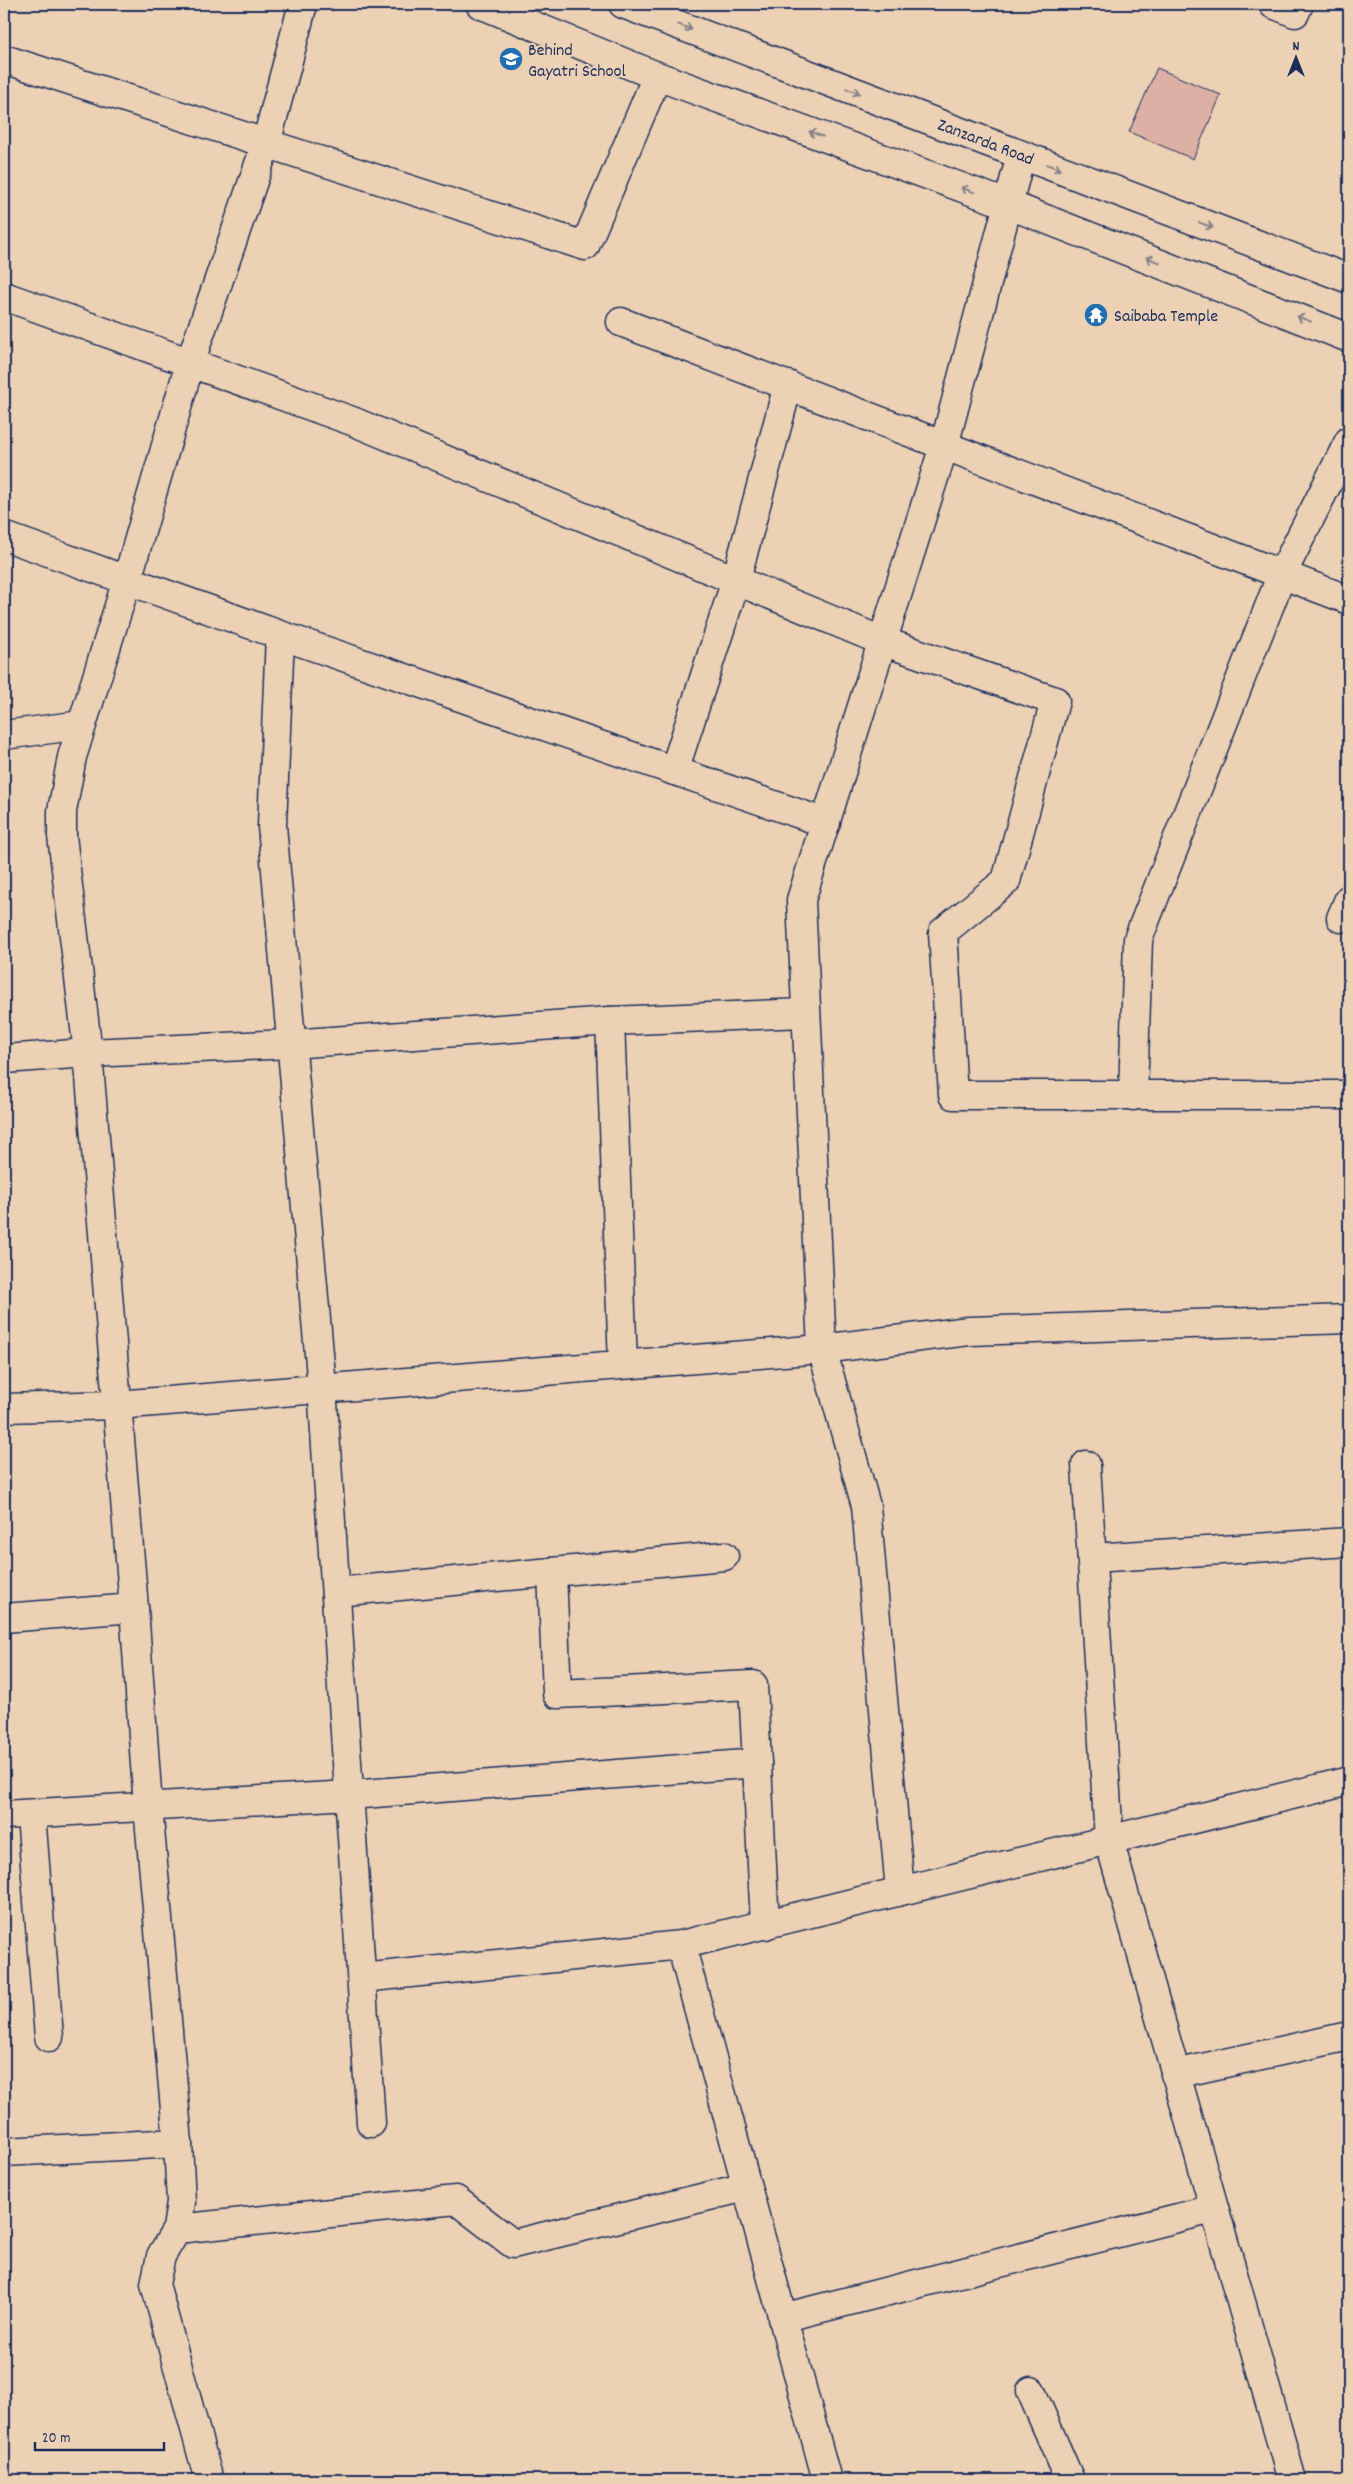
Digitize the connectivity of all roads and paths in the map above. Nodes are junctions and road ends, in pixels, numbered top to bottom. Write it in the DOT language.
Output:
graph roads {
  1 [pos="303,4"];
  2 [pos="480,4"];
  3 [pos="623,4"];
  4 [pos="1273,4"];
  5 [pos="1299,4"];
  6 [pos="4,59"];
  7 [pos="657,76"];
  8 [pos="266,144"];
  9 [pos="1021,155"];
  10 [pos="1008,204"];
  11 [pos="1347,273"];
  12 [pos="4,296"];
  13 [pos="621,322"];
  14 [pos="1349,338"];
  15 [pos="190,363"];
  16 [pos="788,385"];
  17 [pos="1349,441"];
  18 [pos="944,446"];
  19 [pos="4,536"];
  20 [pos="1282,574"];
  21 [pos="127,580"];
  22 [pos="736,580"];
  23 [pos="1349,600"];
  24 [pos="280,635"];
  25 [pos="882,641"];
  26 [pos="82,724"];
  27 [pos="4,735"];
  28 [pos="674,771"];
  29 [pos="826,823"];
  30 [pos="805,1013"];
  31 [pos="610,1021"];
  32 [pos="290,1044"];
  33 [pos="88,1052"];
  34 [pos="4,1059"];
  35 [pos="1133,1096"];
  36 [pos="1349,1096"];
  37 [pos="1349,1319"];
  38 [pos="822,1348"];
  39 [pos="623,1364"];
  40 [pos="322,1387"];
  41 [pos="117,1405"];
  42 [pos="4,1408"];
  43 [pos="1086,1465"];
  44 [pos="1349,1542"];
  45 [pos="724,1556"];
  46 [pos="1092,1558"];
  47 [pos="552,1572"];
  48 [pos="336,1592"];
  49 [pos="134,1608"];
  50 [pos="4,1618"];
  51 [pos="757,1763"];
  52 [pos="1349,1781"];
  53 [pos="350,1795"];
  54 [pos="148,1807"];
  55 [pos="4,1815"];
  56 [pos="31,1815"];
  57 [pos="1109,1840"];
  58 [pos="900,1891"];
  59 [pos="765,1925"];
  60 [pos="681,1946"];
  61 [pos="362,1978"];
  62 [pos="49,2036"];
  63 [pos="1349,2036"];
  64 [pos="1175,2074"];
  65 [pos="371,2123"];
  66 [pos="178,2143"];
  67 [pos="4,2152"];
  68 [pos="746,2187"];
  69 [pos="1213,2209"];
  70 [pos="177,2229"];
  71 [pos="782,2318"];
  72 [pos="1031,2391"];
  73 [pos="207,2476"];
  74 [pos="827,2480"];
  75 [pos="1070,2480"];
  76 [pos="1292,2480"];
  1 -- 8 [label="street"];
  2 -- 7 [label="street"];
  3 -- 9 [label="street, Zanzarda Road, one-way"];
  4 -- 5 [label="street"];
  6 -- 8 [label="street"];
  7 -- 8 [label="street"];
  10 -- 7 [label="street, one-way"];
  8 -- 15 [label="street"];
  9 -- 10 [label="street"];
  9 -- 11 [label="street, Zanzarda Road, one-way"];
  14 -- 10 [label="street, one-way"];
  10 -- 18 [label="street"];
  12 -- 15 [label="street"];
  13 -- 16 [label="street"];
  15 -- 21 [label="street"];
  15 -- 22 [label="street"];
  16 -- 18 [label="street"];
  16 -- 22 [label="street"];
  17 -- 20 [label="street"];
  18 -- 20 [label="street"];
  18 -- 25 [label="street"];
  19 -- 21 [label="street"];
  20 -- 23 [label="street"];
  20 -- 35 [label="street"];
  21 -- 24 [label="street"];
  21 -- 26 [label="street"];
  22 -- 25 [label="street"];
  22 -- 28 [label="street"];
  24 -- 28 [label="street"];
  24 -- 32 [label="street"];
  25 -- 29 [label="street"];
  25 -- 35 [label="street"];
  26 -- 27 [label="street"];
  26 -- 33 [label="street"];
  28 -- 29 [label="street"];
  29 -- 30 [label="street"];
  30 -- 31 [label="street"];
  30 -- 38 [label="street"];
  31 -- 32 [label="street"];
  31 -- 39 [label="street"];
  32 -- 33 [label="street"];
  32 -- 40 [label="street"];
  33 -- 34 [label="street"];
  33 -- 41 [label="street"];
  35 -- 36 [label="street"];
  37 -- 38 [label="street"];
  38 -- 39 [label="street"];
  38 -- 58 [label="street"];
  39 -- 40 [label="street"];
  40 -- 41 [label="street"];
  40 -- 48 [label="street"];
  41 -- 42 [label="street"];
  41 -- 49 [label="street"];
  43 -- 46 [label="street"];
  44 -- 46 [label="street"];
  45 -- 47 [label="street"];
  46 -- 57 [label="street"];
  47 -- 48 [label="street"];
  47 -- 51 [label="street"];
  48 -- 53 [label="street"];
  49 -- 50 [label="street"];
  49 -- 54 [label="street"];
  51 -- 53 [label="street"];
  51 -- 59 [label="street"];
  52 -- 57 [label="street"];
  53 -- 54 [label="street"];
  53 -- 61 [label="street"];
  54 -- 56 [label="street"];
  54 -- 66 [label="street"];
  55 -- 56 [label="street"];
  56 -- 62 [label="street"];
  57 -- 58 [label="street"];
  57 -- 64 [label="street"];
  58 -- 59 [label="street"];
  59 -- 60 [label="street"];
  60 -- 61 [label="street"];
  60 -- 68 [label="street"];
  61 -- 65 [label="street"];
  63 -- 64 [label="street"];
  64 -- 69 [label="street"];
  66 -- 67 [label="street"];
  66 -- 70 [label="street"];
  68 -- 70 [label="street"];
  68 -- 71 [label="street"];
  69 -- 71 [label="street"];
  69 -- 76 [label="street"];
  70 -- 73 [label="street"];
  71 -- 74 [label="street"];
  72 -- 75 [label="street"];
}
